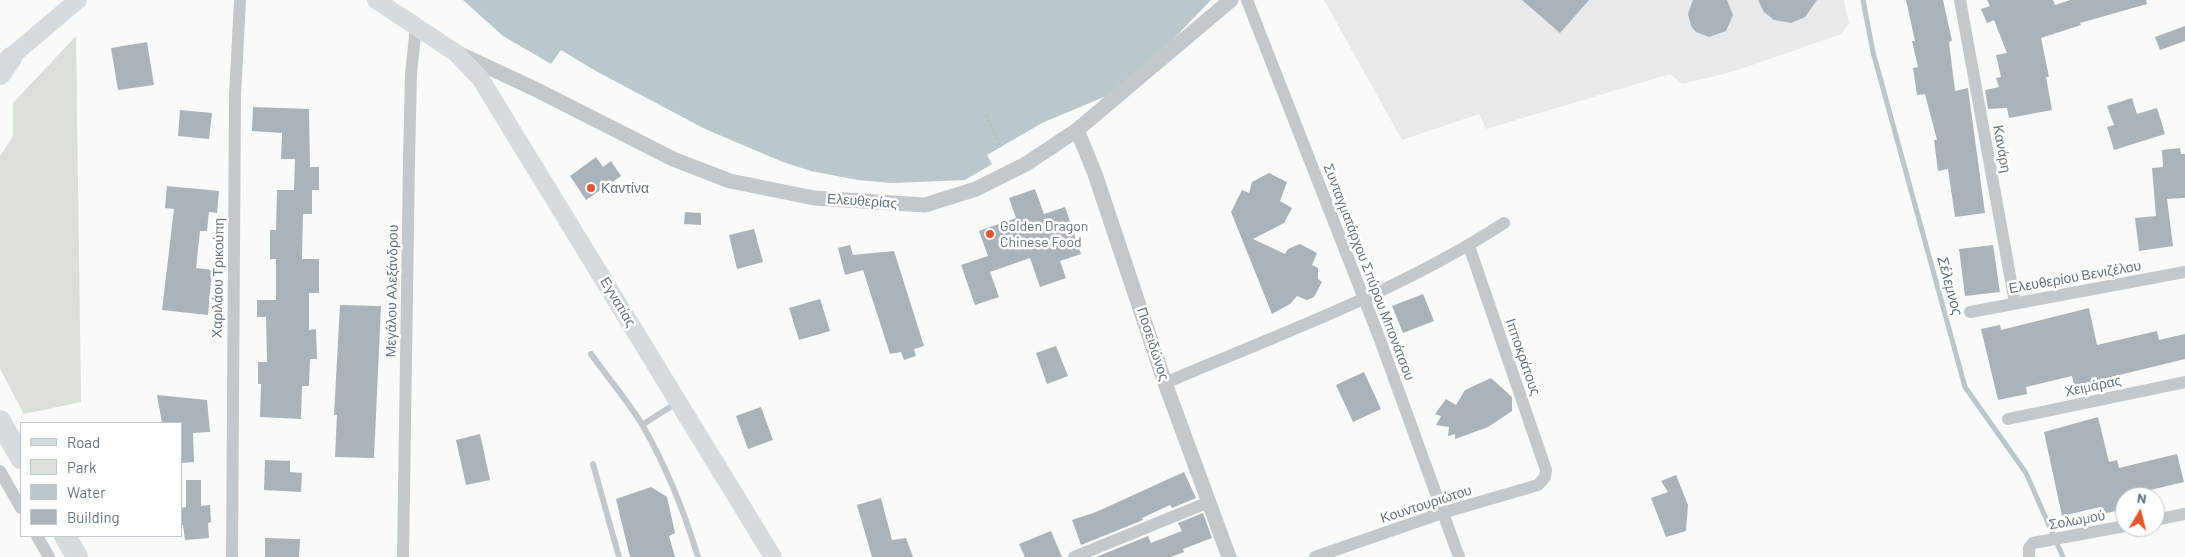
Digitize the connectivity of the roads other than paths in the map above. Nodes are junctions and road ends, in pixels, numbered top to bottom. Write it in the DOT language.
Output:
graph roads {
  1 [pos="78,0"];
  2 [pos="240,0"];
  3 [pos="376,0"];
  4 [pos="1231,0"];
  5 [pos="1247,0"];
  6 [pos="1960,0"];
  7 [pos="416,26"];
  8 [pos="456,53"];
  9 [pos="4,66"];
  10 [pos="1077,130"];
  11 [pos="1504,223"];
  12 [pos="1469,246"];
  13 [pos="2185,272"];
  14 [pos="1363,298"];
  15 [pos="2015,303"];
  16 [pos="1970,312"];
  17 [pos="591,354"];
  18 [pos="2185,382"];
  19 [pos="1166,383"];
  20 [pos="679,402"];
  21 [pos="2008,419"];
  22 [pos="0,421"];
  23 [pos="642,425"];
  24 [pos="20,456"];
  25 [pos="593,464"];
  26 [pos="0,471"];
  27 [pos="1545,477"];
  28 [pos="1209,502"];
  29 [pos="20,506"];
  30 [pos="1442,513"];
  31 [pos="2185,514"];
  32 [pos="2165,518"];
  33 [pos="2115,528"];
  34 [pos="38,537"];
  35 [pos="66,537"];
  36 [pos="49,557"];
  37 [pos="78,557"];
  38 [pos="232,557"];
  39 [pos="403,557"];
  40 [pos="619,557"];
  41 [pos="698,557"];
  42 [pos="773,557"];
  43 [pos="1074,557"];
  44 [pos="1229,557"];
  45 [pos="1315,557"];
  46 [pos="1459,557"];
  47 [pos="2029,557"];
  1 -- 9 [label="main road"];
  2 -- 38 [label="street, Χαριλάου Τρικούπη"];
  3 -- 7 [label="main road, Εγνατίας"];
  4 -- 10 [label="street, Ελευθερίας"];
  5 -- 14 [label="street, Συνταγματάρχου Σπύρου Μπονάτσου"];
  6 -- 15 [label="street, Κανάρη"];
  7 -- 8 [label="main road, Εγνατίας"];
  7 -- 39 [label="street, Μεγάλου Αλεξάνδρου"];
  8 -- 10 [label="street, Ελευθερίας"];
  8 -- 20 [label="main road, Εγνατίας"];
  10 -- 19 [label="street, Ποσειδώνος"];
  11 -- 12 [label="street"];
  12 -- 14 [label="street"];
  12 -- 27 [label="street, Ιπποκράτους"];
  13 -- 15 [label="street, Ελευθερίου Βενιζέλου"];
  14 -- 19 [label="street"];
  14 -- 30 [label="street, Συνταγματάρχου Σπύρου Μπονάτσου"];
  15 -- 16 [label="street, Ελευθερίου Βενιζέλου"];
  17 -- 23 [label="lane"];
  18 -- 21 [label="street, Χειμάρας"];
  19 -- 28 [label="street, Ποσειδώνος"];
  20 -- 23 [label="lane"];
  20 -- 42 [label="main road, Εγνατίας"];
  22 -- 24 [label="highway"];
  23 -- 41 [label="lane"];
  25 -- 40 [label="lane"];
  26 -- 29 [label="street"];
  27 -- 30 [label="street, Κουντουριώτου"];
  28 -- 43 [label="street"];
  28 -- 44 [label="street, Ποσειδώνος"];
  30 -- 45 [label="street, Κουντουριώτου"];
  30 -- 46 [label="street, Συνταγματάρχου Σπύρου Μπονάτσου"];
  31 -- 32 [label="street"];
  33 -- 47 [label="street, Σολωμού"];
  34 -- 36 [label="street"];
  35 -- 37 [label="highway"];
}
